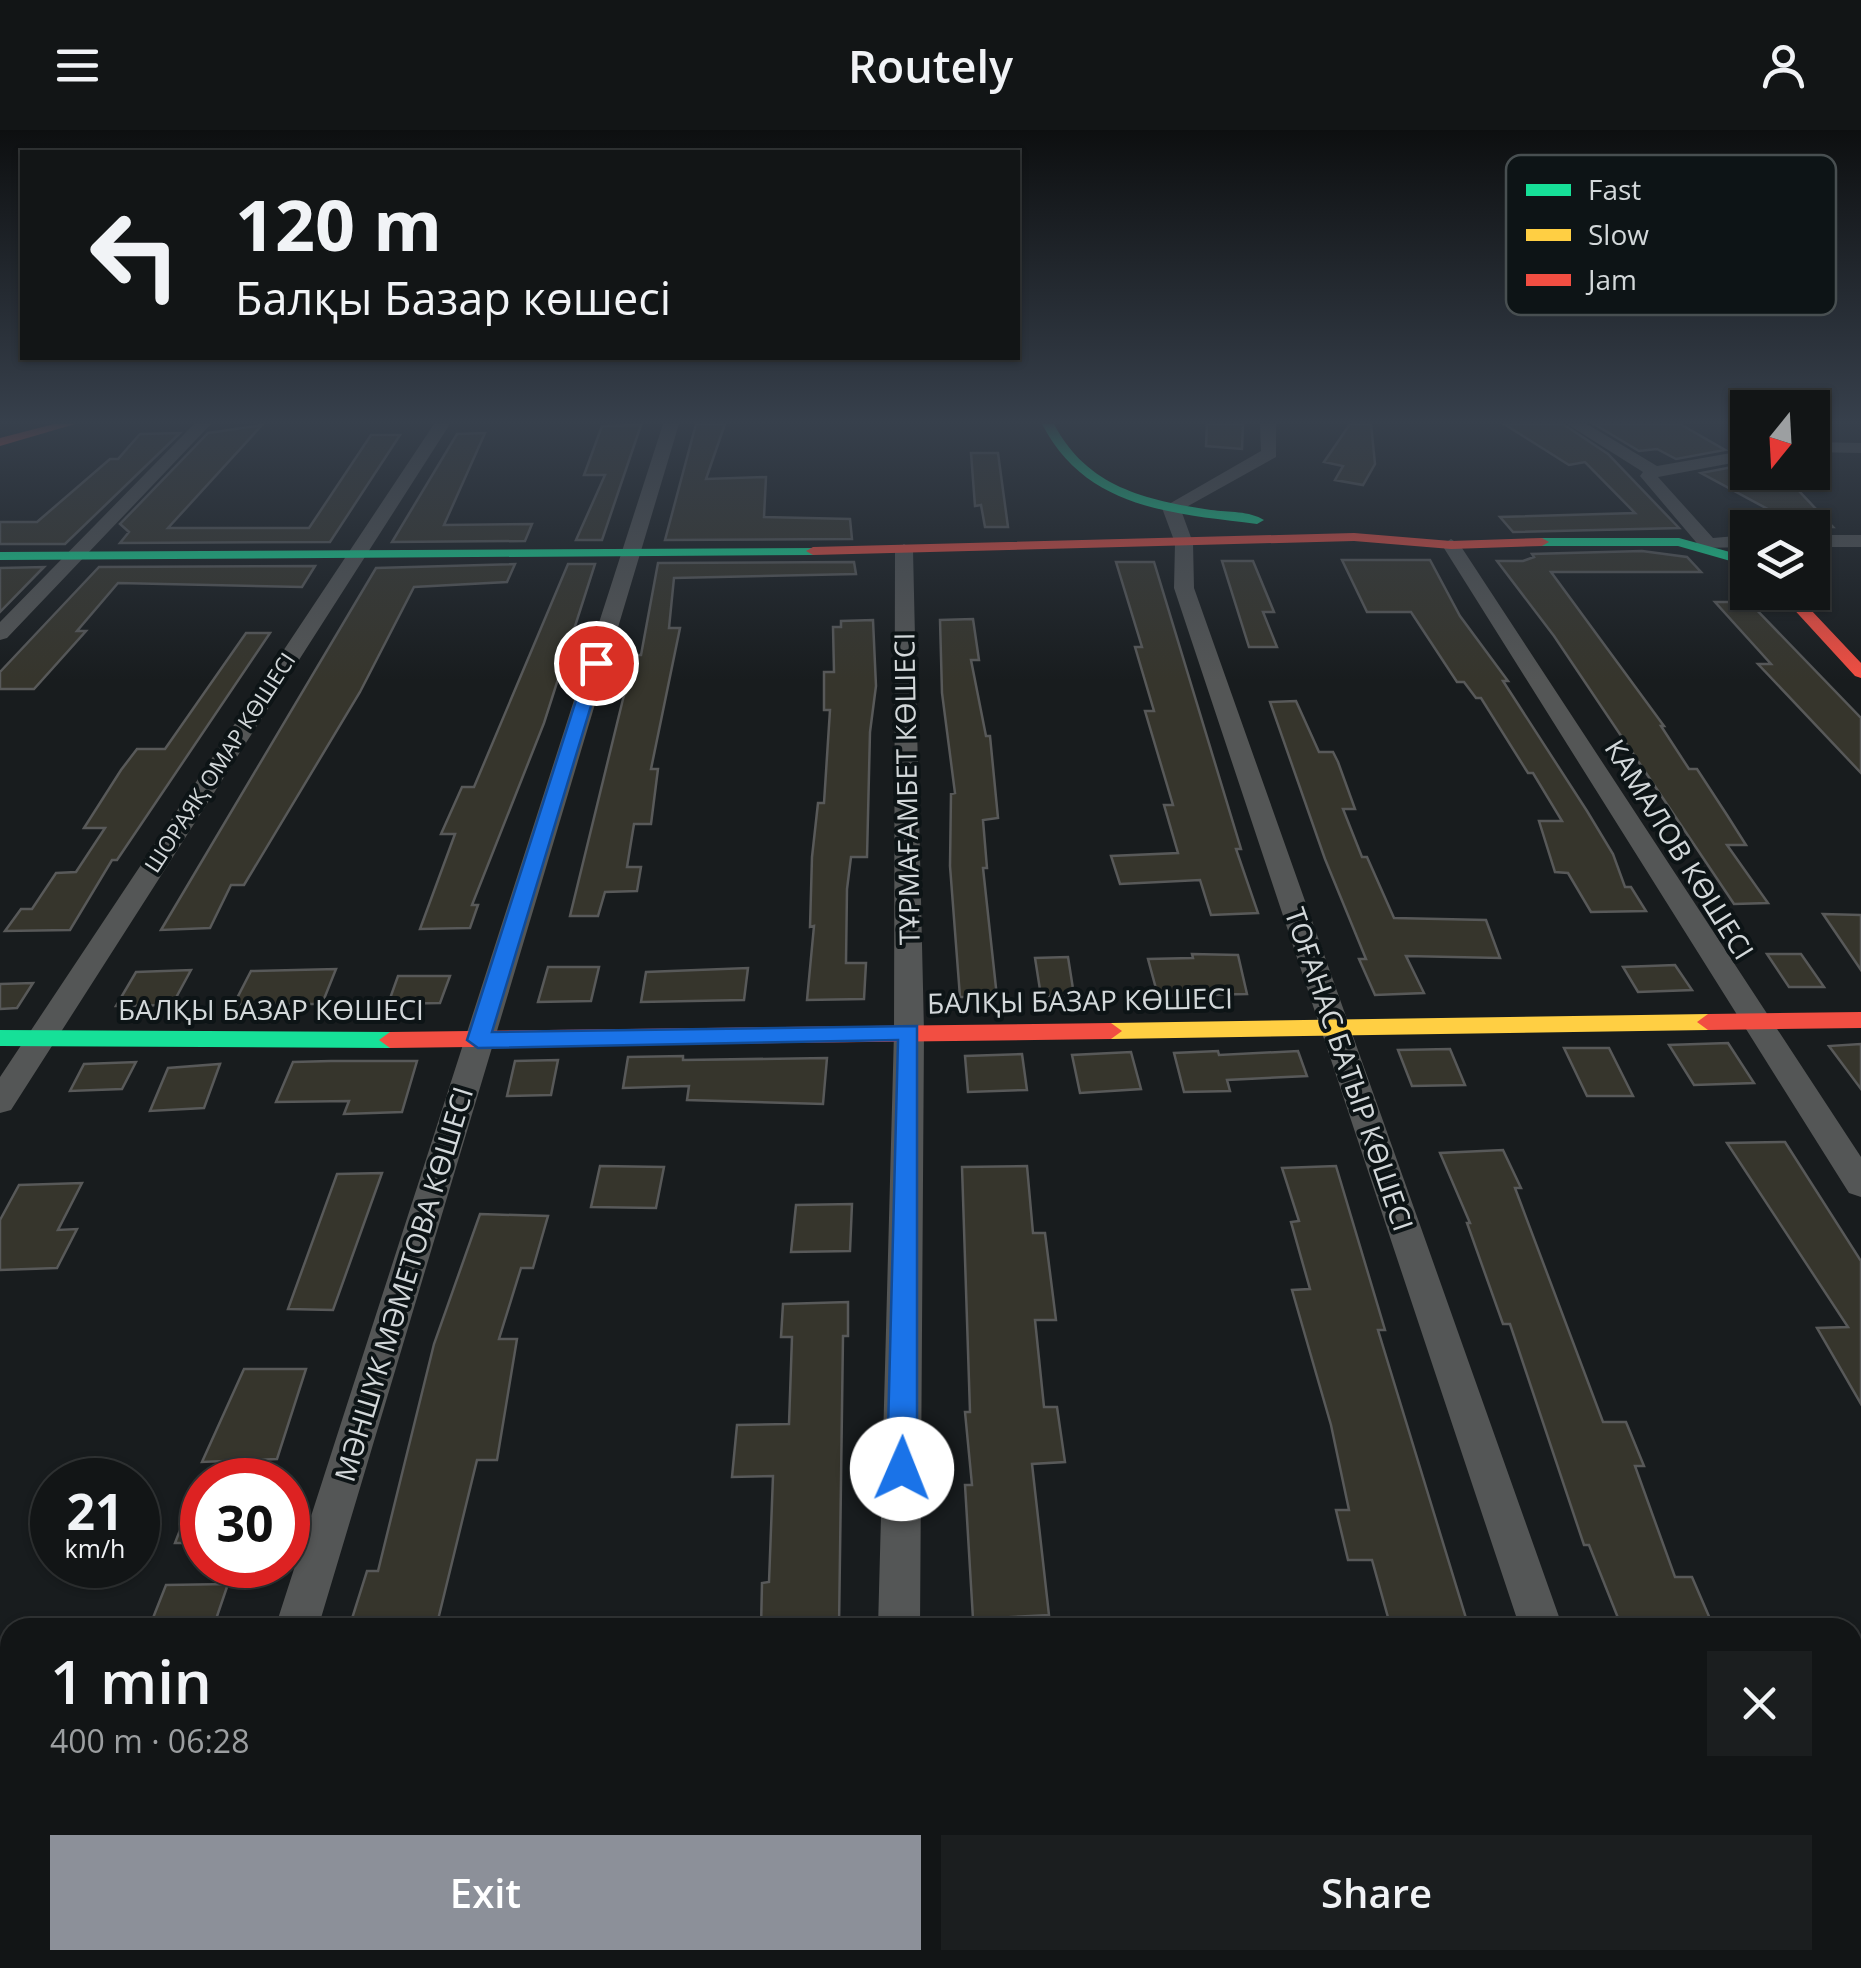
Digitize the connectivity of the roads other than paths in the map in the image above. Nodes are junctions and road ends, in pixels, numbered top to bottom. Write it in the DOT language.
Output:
graph roads {
  1 [pos="120,510"];
  2 [pos="385,510"];
  3 [pos="643,510"];
  4 [pos="1172,510"];
  5 [pos="1183,510"];
  6 [pos="1674,510"];
  7 [pos="1354,534"];
  8 [pos="1830,541"];
  9 [pos="1861,541"];
  10 [pos="1730,542"];
  11 [pos="1184,543"];
  12 [pos="1708,544"];
  13 [pos="1451,545"];
  14 [pos="631,550"];
  15 [pos="904,550"];
  16 [pos="356,553"];
  17 [pos="1730,554"];
  18 [pos="76,555"];
  19 [pos="0,556"];
  20 [pos="1802,610"];
  21 [pos="0,634"];
  22 [pos="1861,673"];
  23 [pos="1861,1020"];
  24 [pos="1753,1021"];
  25 [pos="1335,1026"];
  26 [pos="909,1032"];
  27 [pos="0,1038"];
  28 [pos="39,1038"];
  29 [pos="478,1040"];
  30 [pos="0,1102"];
  31 [pos="1861,1184"];
  32 [pos="299,1618"];
  33 [pos="899,1618"];
  34 [pos="1539,1618"];
  1 -- 18 [label="street"];
  2 -- 16 [label="street, ШОРАЯҚ ОМАР КӨШЕСІ"];
  3 -- 14 [label="street, МӘНШҮК МӘМЕТОВА КӨШЕСІ"];
  4 -- 11 [label="street, ТОҒАНАС БАТЫР КӨШЕСІ"];
  5 -- 7 [label="street"];
  6 -- 12 [label="street"];
  7 -- 11 [label="street"];
  7 -- 13 [label="street"];
  8 -- 9 [label="street"];
  10 -- 12 [label="street"];
  11 -- 15 [label="street"];
  11 -- 25 [label="street, ТОҒАНАС БАТЫР КӨШЕСІ"];
  12 -- 13 [label="street"];
  12 -- 17 [label="street"];
  13 -- 24 [label="street, КАМАЛОВ КӨШЕСІ"];
  14 -- 15 [label="street"];
  14 -- 16 [label="street"];
  14 -- 29 [label="street, МӘНШҮК МӘМЕТОВА КӨШЕСІ"];
  15 -- 26 [label="street, ТҰРМАҒАМБЕТ КӨШЕСІ"];
  16 -- 18 [label="street"];
  16 -- 28 [label="street, ШОРАЯҚ ОМАР КӨШЕСІ"];
  18 -- 19 [label="street"];
  18 -- 21 [label="street"];
  20 -- 22 [label="street"];
  23 -- 24 [label="street, БАЛҚЫ БАЗАР КӨШЕСІ"];
  24 -- 25 [label="street, БАЛҚЫ БАЗАР КӨШЕСІ"];
  24 -- 31 [label="street, КАМАЛОВ КӨШЕСІ"];
  25 -- 26 [label="street, БАЛҚЫ БАЗАР КӨШЕСІ"];
  25 -- 34 [label="street, ТОҒАНАС БАТЫР КӨШЕСІ"];
  26 -- 29 [label="street, БАЛҚЫ БАЗАР КӨШЕСІ"];
  26 -- 33 [label="street, ТҰРМАҒАМБЕТ КӨШЕСІ"];
  27 -- 28 [label="street, БАЛҚЫ БАЗАР КӨШЕСІ"];
  28 -- 29 [label="street, БАЛҚЫ БАЗАР КӨШЕСІ"];
  28 -- 30 [label="street, ШОРАЯҚ ОМАР КӨШЕСІ"];
  29 -- 32 [label="street, МӘНШҮК МӘМЕТОВА КӨШЕСІ"];
}
